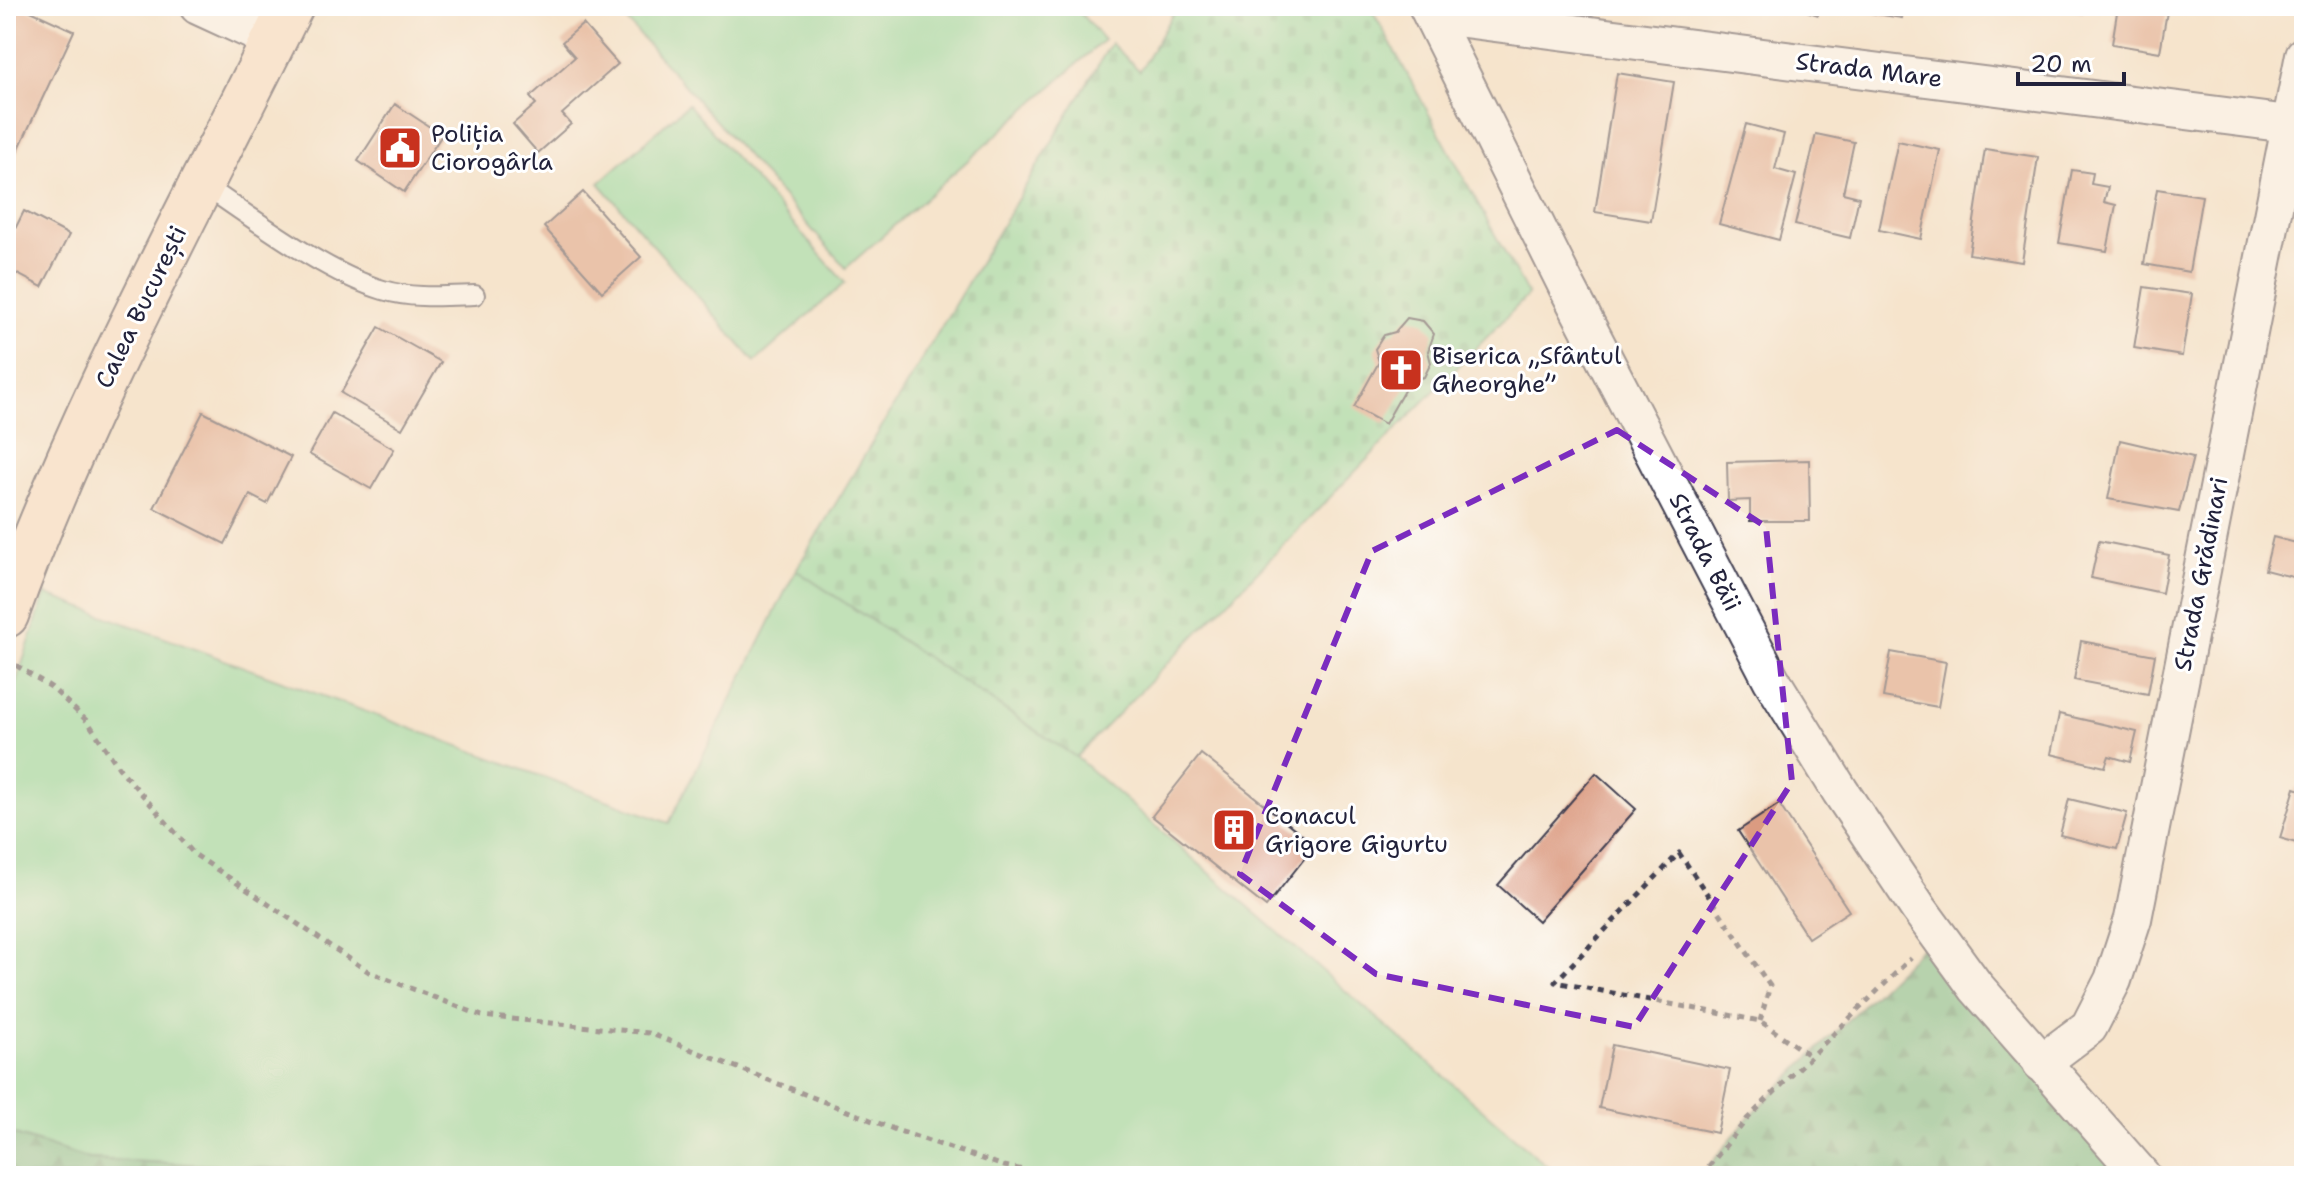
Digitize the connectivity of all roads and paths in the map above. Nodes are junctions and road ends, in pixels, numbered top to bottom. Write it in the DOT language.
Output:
graph roads {
  1 [pos="198,6"];
  2 [pos="1430,11"];
  3 [pos="1529,16"];
  4 [pos="283,24"];
  5 [pos="2304,55"];
  6 [pos="2297,125"];
  7 [pos="202,184"];
  8 [pos="475,295"];
  9 [pos="6,615"];
  10 [pos="6,659"];
  11 [pos="1936,933"];
  12 [pos="1760,1021"];
  13 [pos="1810,1056"];
  14 [pos="2041,1063"];
  15 [pos="1052,1176"];
  16 [pos="1701,1176"];
  17 [pos="1727,1176"];
  18 [pos="1793,1176"];
  19 [pos="2142,1176"];
  1 -- 4 [label="street"];
  2 -- 3 [label="street, Strada Mare"];
  2 -- 11 [label="street, Strada Băii"];
  3 -- 6 [label="street, Strada Mare"];
  4 -- 7 [label="main road, Calea București"];
  5 -- 6 [label="street, Strada Grădinari"];
  6 -- 14 [label="street, Strada Grădinari"];
  7 -- 8 [label="lane"];
  7 -- 9 [label="main road, Calea București"];
  10 -- 15 [label="path"];
  11 -- 13 [label="path"];
  11 -- 14 [label="street, Strada Băii"];
  12 -- 12 [label="path"];
  12 -- 13 [label="path"];
  13 -- 16 [label="path"];
  14 -- 19 [label="street, Strada Băii"];
  17 -- 18 [label="path"];
}
